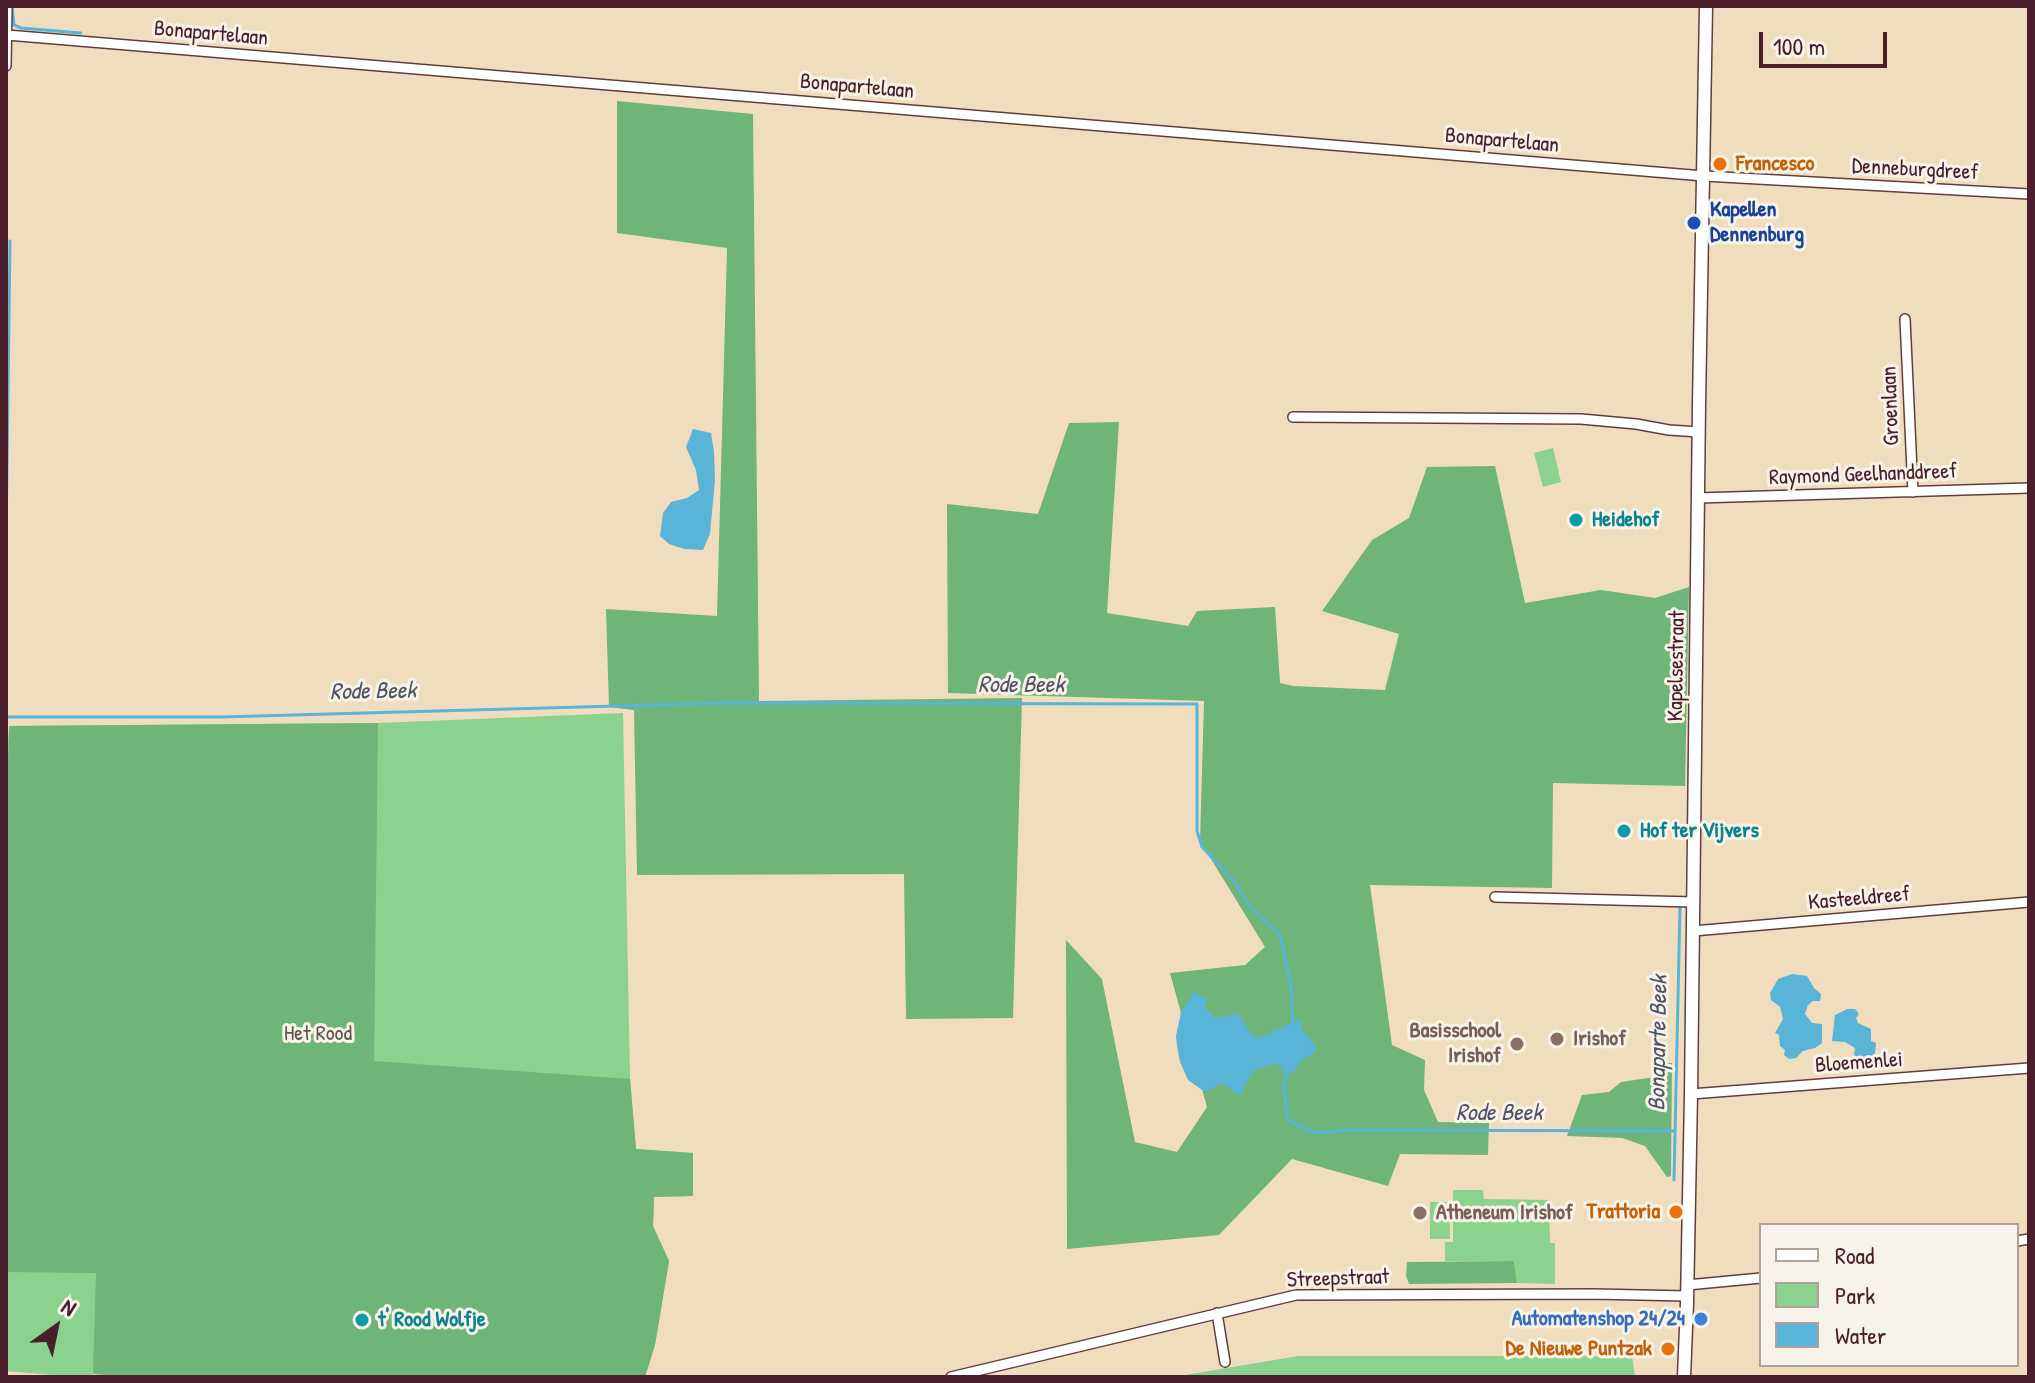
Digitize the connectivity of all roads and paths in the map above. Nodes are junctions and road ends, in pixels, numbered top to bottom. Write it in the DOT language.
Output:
graph roads {
  1 [pos="7,6"];
  2 [pos="1706,6"];
  3 [pos="7,35"];
  4 [pos="6,66"];
  5 [pos="1704,176"];
  6 [pos="2029,194"];
  7 [pos="1905,319"];
  8 [pos="1293,417"];
  9 [pos="1699,432"];
  10 [pos="2029,488"];
  11 [pos="1913,492"];
  12 [pos="1698,498"];
  13 [pos="1495,897"];
  14 [pos="1693,902"];
  15 [pos="2029,902"];
  16 [pos="1693,931"];
  17 [pos="2029,1068"];
  18 [pos="1691,1094"];
  19 [pos="1759,1278"];
  20 [pos="1687,1290"];
  21 [pos="1217,1313"];
  22 [pos="1225,1362"];
  23 [pos="978,1374"];
  24 [pos="951,1377"];
  25 [pos="1684,1377"];
  1 -- 3 [label="street"];
  2 -- 5 [label="main road, Kapelsestraat"];
  3 -- 4 [label="street"];
  3 -- 5 [label="street, Bonapartelaan"];
  5 -- 6 [label="street, Denneburgdreef"];
  5 -- 9 [label="main road, Kapelsestraat"];
  7 -- 11 [label="street, Groenlaan"];
  8 -- 9 [label="street"];
  9 -- 12 [label="main road, Kapelsestraat"];
  10 -- 11 [label="street, Raymond Geelhanddreef"];
  11 -- 12 [label="street, Raymond Geelhanddreef"];
  12 -- 14 [label="main road, Kapelsestraat"];
  13 -- 14 [label="street"];
  14 -- 16 [label="main road, Kapelsestraat"];
  15 -- 16 [label="street, Kasteeldreef"];
  16 -- 18 [label="main road, Kapelsestraat"];
  17 -- 18 [label="street, Bloemenlei"];
  18 -- 20 [label="main road, Kapelsestraat"];
  19 -- 20 [label="street, Streepstraat"];
  20 -- 21 [label="street, Streepstraat"];
  20 -- 25 [label="main road, Kapelsestraat"];
  21 -- 22 [label="street"];
  21 -- 23 [label="street, Streepstraat"];
  23 -- 24 [label="street, Streepstraat"];
}
